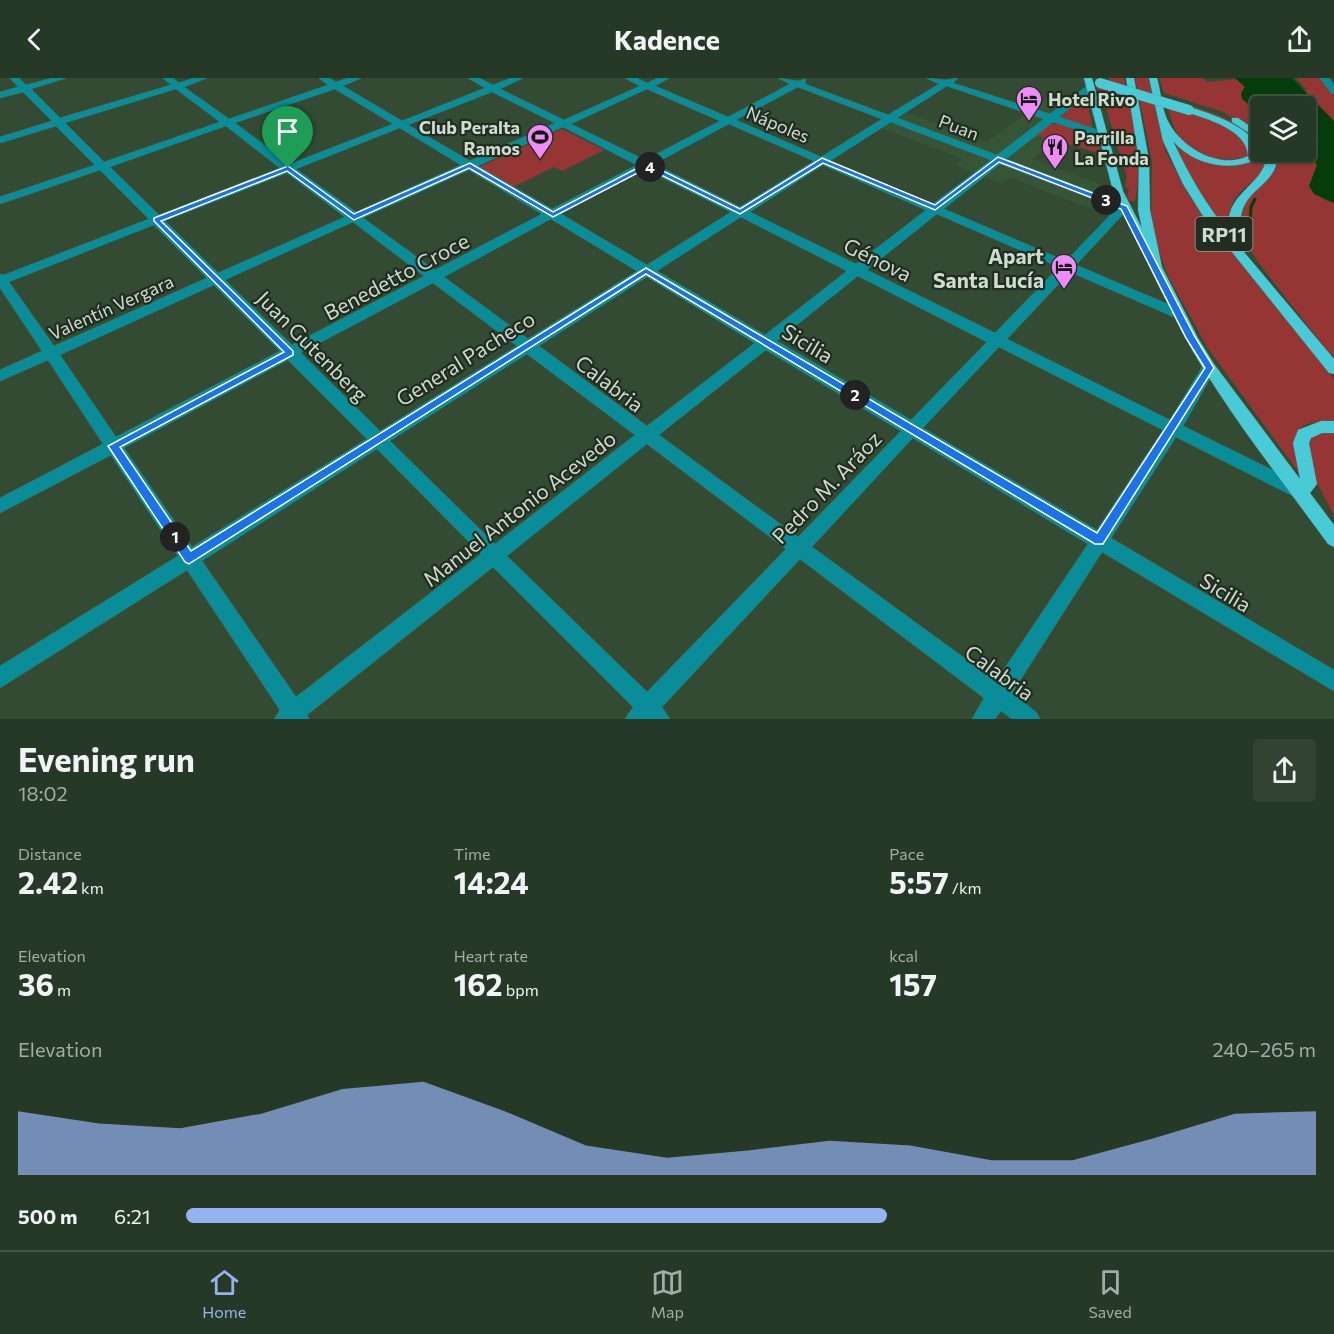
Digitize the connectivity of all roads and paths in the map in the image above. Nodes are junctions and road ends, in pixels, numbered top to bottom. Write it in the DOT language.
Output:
graph roads {
  1 [pos="62,78"];
  2 [pos="203,78"];
  3 [pos="357,78"];
  4 [pos="472,78"];
  5 [pos="519,78"];
  6 [pos="629,78"];
  7 [pos="664,78"];
  8 [pos="782,78"];
  9 [pos="930,78"];
  10 [pos="1130,78"];
  11 [pos="1153,78"];
  12 [pos="1324,78"];
  13 [pos="803,81"];
  14 [pos="950,81"];
  15 [pos="1093,81"];
  16 [pos="172,82"];
  17 [pos="329,82"];
  18 [pos="19,83"];
  19 [pos="647,86"];
  20 [pos="492,88"];
  21 [pos="1334,91"];
  22 [pos="0,95"];
  23 [pos="1188,106"];
  24 [pos="890,118"];
  25 [pos="1051,118"];
  26 [pos="731,121"];
  27 [pos="58,122"];
  28 [pos="227,123"];
  29 [pos="401,124"];
  30 [pos="563,124"];
  31 [pos="1165,124"];
  32 [pos="1250,131"];
  33 [pos="1103,135"];
  34 [pos="0,140"];
  35 [pos="998,159"];
  36 [pos="822,160"];
  37 [pos="1273,162"];
  38 [pos="470,165"];
  39 [pos="647,165"];
  40 [pos="102,166"];
  41 [pos="288,168"];
  42 [pos="0,201"];
  43 [pos="1124,207"];
  44 [pos="935,208"];
  45 [pos="740,212"];
  46 [pos="553,215"];
  47 [pos="354,218"];
  48 [pos="156,220"];
  49 [pos="1244,257"];
  50 [pos="1068,265"];
  51 [pos="1156,267"];
  52 [pos="857,270"];
  53 [pos="646,271"];
  54 [pos="434,278"];
  55 [pos="216,279"];
  56 [pos="0,280"];
  57 [pos="1179,314"];
  58 [pos="998,340"];
  59 [pos="765,341"];
  60 [pos="526,346"];
  61 [pos="51,353"];
  62 [pos="290,353"];
  63 [pos="1209,368"];
  64 [pos="1334,369"];
  65 [pos="0,376"];
  66 [pos="1174,426"];
  67 [pos="1334,428"];
  68 [pos="912,429"];
  69 [pos="646,435"];
  70 [pos="377,440"];
  71 [pos="113,446"];
  72 [pos="1299,491"];
  73 [pos="0,506"];
  74 [pos="1334,539"];
  75 [pos="1099,540"];
  76 [pos="798,549"];
  77 [pos="494,555"];
  78 [pos="189,558"];
  79 [pos="0,678"];
  80 [pos="1334,681"];
  81 [pos="998,696"];
  82 [pos="647,715"];
  83 [pos="292,717"];
  84 [pos="983,719"];
  85 [pos="1029,719"];
  1 -- 18 [label="street"];
  2 -- 16 [label="street"];
  3 -- 17 [label="street"];
  4 -- 20 [label="street, Génova"];
  5 -- 20 [label="street"];
  6 -- 19 [label="street, Nápoles"];
  7 -- 19 [label="street, Valentín Vergara"];
  8 -- 13 [label="street, Puan"];
  9 -- 14 [label="street"];
  10 -- 51 [label="main road"];
  11 -- 31 [label="main road, RP11"];
  12 -- 21 [label="street"];
  13 -- 24 [label="street, Puan"];
  13 -- 26 [label="street, Benedetto Croce"];
  14 -- 24 [label="street, General Pacheco"];
  14 -- 25 [label="street"];
  15 -- 23 [label="main road, bridge"];
  15 -- 25 [label="street, Manuel Antonio Acevedo"];
  15 -- 33 [label="main road"];
  16 -- 27 [label="street"];
  16 -- 28 [label="street, Calabria"];
  17 -- 28 [label="street"];
  17 -- 29 [label="street, Sicilia"];
  18 -- 22 [label="street"];
  18 -- 27 [label="street, Juan Gutenberg"];
  19 -- 26 [label="street, Nápoles"];
  19 -- 30 [label="street, Valentín Vergara"];
  20 -- 29 [label="street"];
  20 -- 30 [label="street, Génova"];
  23 -- 31 [label="main road"];
  23 -- 32 [label="main road"];
  24 -- 35 [label="street, Puan"];
  24 -- 36 [label="street, General Pacheco"];
  25 -- 33 [label="street"];
  25 -- 35 [label="street, Manuel Antonio Acevedo"];
  26 -- 36 [label="street, Nápoles"];
  26 -- 39 [label="street, Benedetto Croce"];
  27 -- 34 [label="street"];
  27 -- 40 [label="street, Juan Gutenberg"];
  28 -- 40 [label="street"];
  28 -- 41 [label="street, Calabria"];
  29 -- 38 [label="street, Sicilia"];
  29 -- 41 [label="street"];
  30 -- 38 [label="street, Valentín Vergara"];
  30 -- 39 [label="street, Génova"];
  31 -- 49 [label="main road, RP11"];
  33 -- 43 [label="main road"];
  35 -- 43 [label="street, Puan"];
  35 -- 44 [label="street, Manuel Antonio Acevedo"];
  36 -- 44 [label="street, Nápoles"];
  36 -- 45 [label="street, General Pacheco"];
  37 -- 49 [label="main road"];
  38 -- 46 [label="street, Sicilia"];
  38 -- 47 [label="street, Valentín Vergara"];
  39 -- 45 [label="street, Génova"];
  39 -- 46 [label="street, Benedetto Croce"];
  40 -- 42 [label="street"];
  40 -- 48 [label="street, Juan Gutenberg"];
  41 -- 47 [label="street, Calabria"];
  41 -- 48 [label="street"];
  43 -- 50 [label="street, Pedro M. Aráoz"];
  43 -- 51 [label="main road"];
  44 -- 50 [label="street, Nápoles"];
  44 -- 52 [label="street, Manuel Antonio Acevedo"];
  45 -- 52 [label="street, Génova"];
  45 -- 53 [label="street, General Pacheco"];
  46 -- 53 [label="street, Sicilia"];
  46 -- 54 [label="street, Benedetto Croce"];
  47 -- 54 [label="street, Calabria"];
  47 -- 55 [label="street, Valentín Vergara"];
  48 -- 55 [label="street, Juan Gutenberg"];
  48 -- 56 [label="street"];
  49 -- 64 [label="main road, RP11"];
  50 -- 57 [label="street, Nápoles"];
  50 -- 58 [label="street, Pedro M. Aráoz"];
  51 -- 57 [label="main road"];
  52 -- 58 [label="street, Génova"];
  52 -- 59 [label="street, Manuel Antonio Acevedo"];
  53 -- 59 [label="street, Sicilia"];
  53 -- 60 [label="street, General Pacheco"];
  54 -- 60 [label="street, Calabria"];
  54 -- 62 [label="street, Benedetto Croce"];
  55 -- 61 [label="street, Valentín Vergara"];
  55 -- 62 [label="street, Juan Gutenberg"];
  56 -- 61 [label="street"];
  57 -- 63 [label="main road"];
  58 -- 66 [label="street, Génova"];
  58 -- 68 [label="street, Pedro M. Aráoz"];
  59 -- 68 [label="street, Sicilia"];
  59 -- 69 [label="street, Manuel Antonio Acevedo"];
  60 -- 69 [label="street, Calabria"];
  60 -- 70 [label="street, General Pacheco"];
  61 -- 65 [label="street, Valentín Vergara"];
  61 -- 71 [label="street"];
  62 -- 70 [label="street, Juan Gutenberg"];
  62 -- 71 [label="street, Benedetto Croce"];
  63 -- 66 [label="street"];
  63 -- 72 [label="main road"];
  66 -- 72 [label="street, Génova"];
  66 -- 75 [label="street"];
  67 -- 72 [label="main road"];
  68 -- 75 [label="street, Sicilia"];
  68 -- 76 [label="street, Pedro M. Aráoz"];
  69 -- 76 [label="street, Calabria"];
  69 -- 77 [label="street, Manuel Antonio Acevedo"];
  70 -- 77 [label="street, Juan Gutenberg"];
  70 -- 78 [label="street, General Pacheco"];
  71 -- 73 [label="street, Benedetto Croce"];
  71 -- 78 [label="street"];
  72 -- 74 [label="main road"];
  75 -- 80 [label="street, Sicilia"];
  75 -- 81 [label="street"];
  76 -- 81 [label="street, Calabria"];
  76 -- 82 [label="street, Pedro M. Aráoz"];
  77 -- 82 [label="street, Juan Gutenberg"];
  77 -- 83 [label="street, Manuel Antonio Acevedo"];
  78 -- 79 [label="street, General Pacheco"];
  78 -- 83 [label="street"];
  81 -- 84 [label="street"];
  81 -- 85 [label="street, Calabria"];
}
